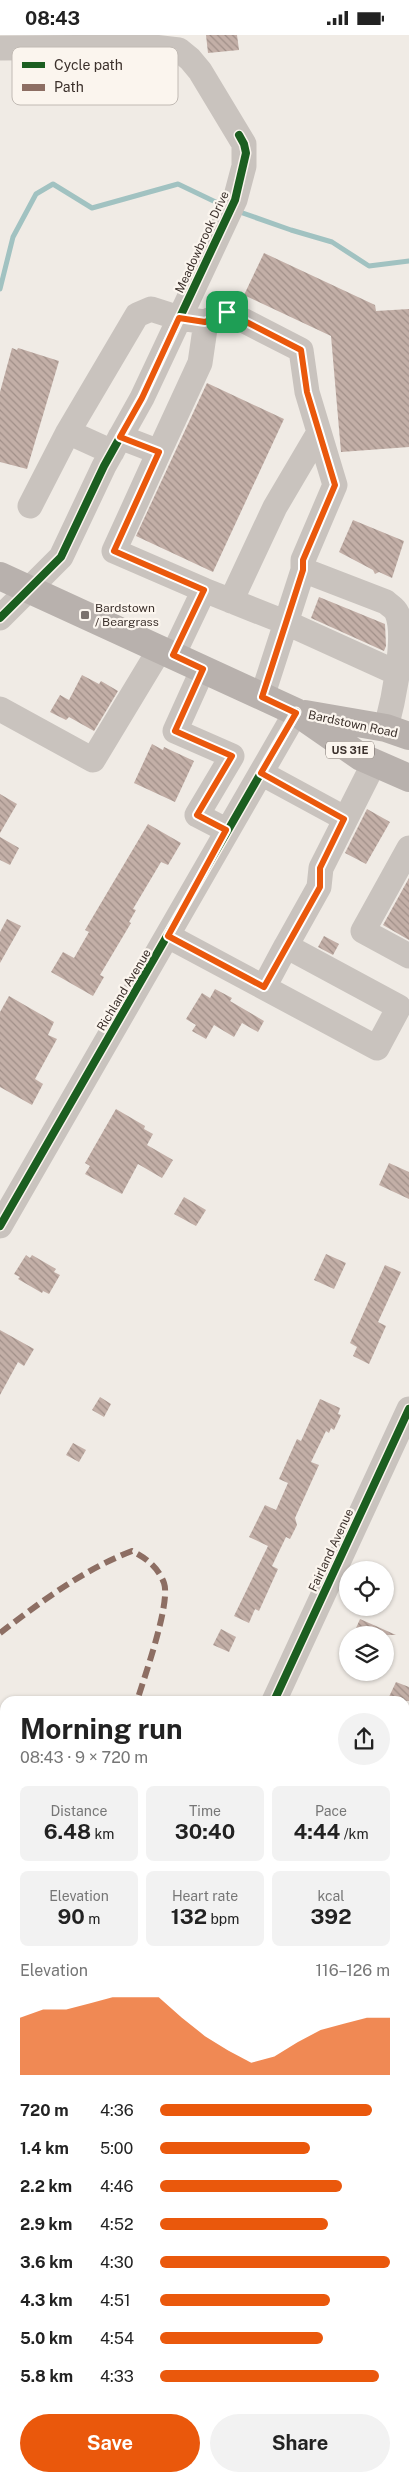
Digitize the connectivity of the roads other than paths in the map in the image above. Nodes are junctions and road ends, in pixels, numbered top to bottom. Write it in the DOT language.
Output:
graph roads {
  1 [pos="159,41"];
  2 [pos="190,46"];
  3 [pos="23,47"];
  4 [pos="172,47"];
  5 [pos="178,50"];
  6 [pos="179,318"];
  7 [pos="206,322"];
  8 [pos="68,432"];
  9 [pos="318,434"];
  10 [pos="116,444"];
  11 [pos="159,452"];
  12 [pos="30,506"];
  13 [pos="303,570"];
  14 [pos="0,576"];
  15 [pos="29,587"];
  16 [pos="204,590"];
  17 [pos="231,601"];
  18 [pos="0,617"];
  19 [pos="287,623"];
  20 [pos="166,653"];
  21 [pos="203,669"];
  22 [pos="397,673"];
  23 [pos="262,697"];
  24 [pos="0,709"];
  25 [pos="296,713"];
  26 [pos="397,732"];
  27 [pos="374,763"];
  28 [pos="261,773"];
  29 [pos="409,778"];
  30 [pos="344,819"];
  31 [pos="226,830"];
  32 [pos="409,848"];
  33 [pos="168,936"];
  34 [pos="286,946"];
  35 [pos="409,956"];
  36 [pos="264,987"];
  37 [pos="0,1226"];
  38 [pos="409,1409"];
  39 [pos="276,1696"];
  1 -- 3 [label="street"];
  1 -- 4 [label="street"];
  2 -- 5 [label="street"];
  2 -- 6 [label="street, Meadowbrook Drive"];
  6 -- 7 [label="street"];
  6 -- 8 [label="street"];
  6 -- 10 [label="street, Meadowbrook Drive"];
  7 -- 9 [label="street"];
  7 -- 11 [label="street"];
  8 -- 10 [label="street"];
  8 -- 12 [label="street"];
  9 -- 13 [label="street"];
  9 -- 17 [label="street"];
  10 -- 11 [label="street"];
  10 -- 15 [label="street, Meadowbrook Drive"];
  11 -- 16 [label="street"];
  13 -- 19 [label="street"];
  13 -- 22 [label="street"];
  14 -- 15 [label="main road, Bardstown Road / US 31E"];
  15 -- 18 [label="street, Meadowbrook Drive"];
  15 -- 20 [label="main road, Bardstown Road / US 31E"];
  16 -- 17 [label="street"];
  16 -- 20 [label="street"];
  17 -- 19 [label="street"];
  19 -- 22 [label="street"];
  19 -- 23 [label="street"];
  20 -- 21 [label="main road, Bardstown Road / US 31E"];
  20 -- 24 [label="street"];
  21 -- 23 [label="main road, Bardstown Road / US 31E"];
  21 -- 31 [label="street"];
  22 -- 26 [label="street"];
  23 -- 25 [label="main road, Bardstown Road / US 31E"];
  25 -- 26 [label="main road, Bardstown Road / US 31E"];
  25 -- 27 [label="main road, Bardstown Road / US 31E"];
  25 -- 28 [label="street, Richland Avenue"];
  26 -- 27 [label="main road"];
  27 -- 29 [label="main road, Bardstown Road / US 31E"];
  27 -- 30 [label="street"];
  28 -- 30 [label="street"];
  28 -- 31 [label="street, Richland Avenue"];
  30 -- 34 [label="street"];
  31 -- 33 [label="street, Richland Avenue"];
  32 -- 35 [label="street"];
  33 -- 36 [label="street"];
  33 -- 37 [label="street, Richland Avenue"];
  34 -- 36 [label="street"];
  34 -- 36 [label="street"];
  38 -- 39 [label="street, Fairland Avenue"];
}
